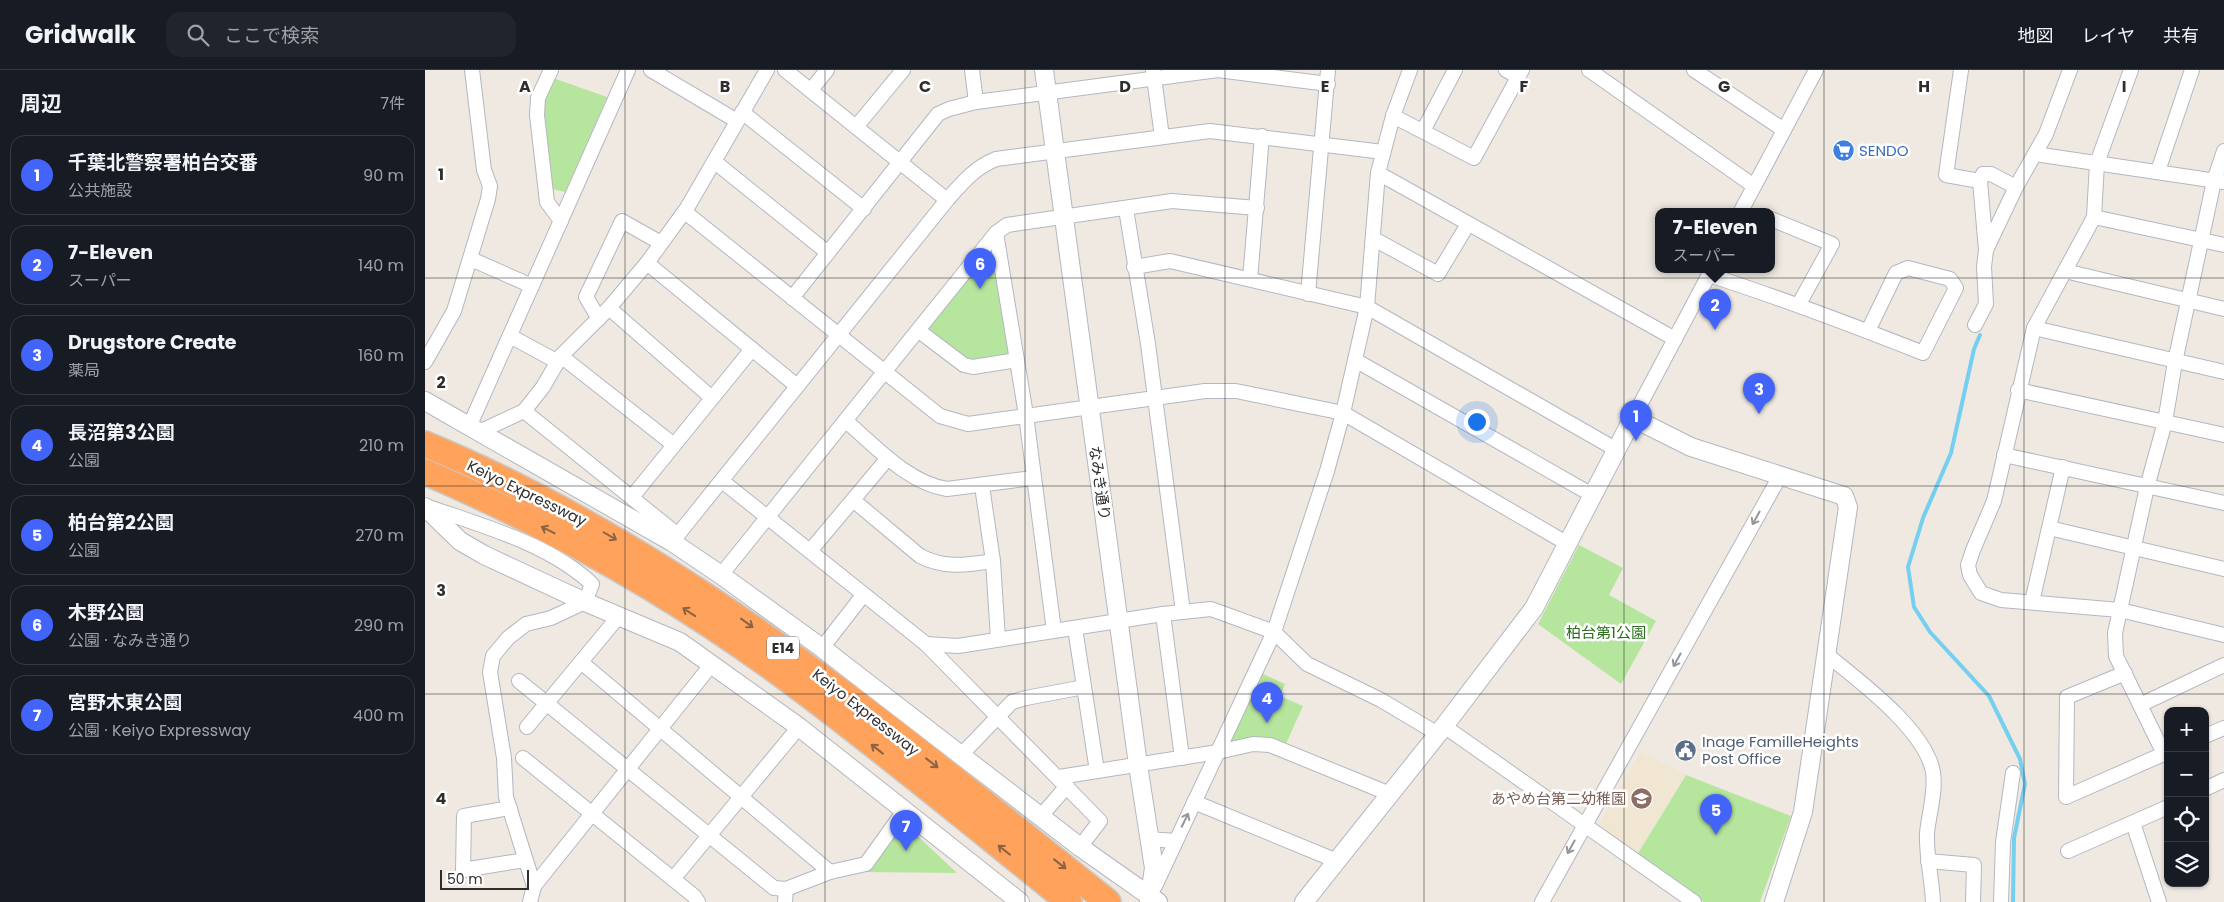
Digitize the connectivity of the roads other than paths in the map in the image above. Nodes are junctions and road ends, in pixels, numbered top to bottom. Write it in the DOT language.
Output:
graph roads {
  1 [pos="472,70"];
  2 [pos="551,70"];
  3 [pos="628,70"];
  4 [pos="651,70"];
  5 [pos="767,70"];
  6 [pos="785,70"];
  7 [pos="827,70"];
  8 [pos="903,70"];
  9 [pos="972,70"];
  10 [pos="1043,70"];
  11 [pos="1410,70"];
  12 [pos="1455,70"];
  13 [pos="1505,70"];
  14 [pos="1589,70"];
  15 [pos="1694,70"];
  16 [pos="1816,70"];
  17 [pos="1961,70"];
  18 [pos="2070,70"];
  19 [pos="2131,70"];
  20 [pos="2193,70"];
  21 [pos="1153,74"];
  22 [pos="1520,74"];
  23 [pos="1328,77"];
  24 [pos="811,90"];
  25 [pos="1047,94"];
  26 [pos="976,102"];
  27 [pos="1393,116"];
  28 [pos="740,117"];
  29 [pos="856,127"];
  30 [pos="1784,130"];
  31 [pos="1423,132"];
  32 [pos="1162,136"];
  33 [pos="1262,136"];
  34 [pos="1321,144"];
  35 [pos="2224,151"];
  36 [pos="1383,152"];
  37 [pos="1055,153"];
  38 [pos="2035,154"];
  39 [pos="715,162"];
  40 [pos="901,163"];
  41 [pos="2097,163"];
  42 [pos="2159,171"];
  43 [pos="1378,173"];
  44 [pos="1981,181"];
  45 [pos="2219,181"];
  46 [pos="1754,186"];
  47 [pos="2016,187"];
  48 [pos="947,200"];
  49 [pos="1257,208"];
  50 [pos="1747,208"];
  51 [pos="864,209"];
  52 [pos="1126,209"];
  53 [pos="685,212"];
  54 [pos="1063,216"];
  55 [pos="2094,217"];
  56 [pos="561,221"];
  57 [pos="1775,221"];
  58 [pos="1469,224"];
  59 [pos="996,234"];
  60 [pos="1374,239"];
  61 [pos="2202,240"];
  62 [pos="661,243"];
  63 [pos="2224,245"];
  64 [pos="1986,250"];
  65 [pos="829,253"];
  66 [pos="471,259"];
  67 [pos="647,262"];
  68 [pos="1134,267"];
  69 [pos="2065,271"];
  70 [pos="1709,273"];
  71 [pos="1713,273"];
  72 [pos="1250,280"];
  73 [pos="532,286"];
  74 [pos="1308,294"];
  75 [pos="792,298"];
  76 [pos="2188,301"];
  77 [pos="1799,304"];
  78 [pos="609,308"];
  79 [pos="1367,308"];
  80 [pos="2224,309"];
  81 [pos="599,319"];
  82 [pos="1975,325"];
  83 [pos="2035,328"];
  84 [pos="919,331"];
  85 [pos="1868,331"];
  86 [pos="839,335"];
  87 [pos="510,336"];
  88 [pos="1675,338"];
  89 [pos="752,349"];
  90 [pos="559,359"];
  91 [pos="1017,360"];
  92 [pos="1355,360"];
  93 [pos="425,362"];
  94 [pos="2175,362"];
  95 [pos="886,372"];
  96 [pos="2224,372"];
  97 [pos="797,386"];
  98 [pos="2018,390"];
  99 [pos="712,398"];
  100 [pos="1154,399"];
  101 [pos="425,401"];
  102 [pos="1090,407"];
  103 [pos="524,411"];
  104 [pos="1343,412"];
  105 [pos="1026,415"];
  106 [pos="1633,418"];
  107 [pos="846,421"];
  108 [pos="2165,422"];
  109 [pos="474,430"];
  110 [pos="2224,435"];
  111 [pos="425,444"];
  112 [pos="674,445"];
  113 [pos="1617,450"];
  114 [pos="2004,455"];
  115 [pos="888,458"];
  116 [pos="2063,467"];
  117 [pos="427,473"];
  118 [pos="1780,476"];
  119 [pos="1033,478"];
  120 [pos="722,481"];
  121 [pos="982,486"];
  122 [pos="2147,487"];
  123 [pos="633,496"];
  124 [pos="1594,496"];
  125 [pos="853,500"];
  126 [pos="2224,503"];
  127 [pos="425,506"];
  128 [pos="768,518"];
  129 [pos="2049,528"];
  130 [pos="675,539"];
  131 [pos="1568,544"];
  132 [pos="2134,548"];
  133 [pos="810,551"];
  134 [pos="993,561"];
  135 [pos="2224,568"];
  136 [pos="721,575"];
  137 [pos="864,594"];
  138 [pos="585,602"];
  139 [pos="2032,602"];
  140 [pos="2120,610"];
  141 [pos="1183,612"];
  142 [pos="1163,614"];
  143 [pos="619,616"];
  144 [pos="1120,622"];
  145 [pos="1075,628"];
  146 [pos="1054,631"];
  147 [pos="1275,632"];
  148 [pos="2224,635"];
  149 [pos="998,639"];
  150 [pos="926,644"];
  151 [pos="822,648"];
  152 [pos="1826,654"];
  153 [pos="581,662"];
  154 [pos="712,664"];
  155 [pos="2224,665"];
  156 [pos="2125,673"];
  157 [pos="519,681"];
  158 [pos="1084,688"];
  159 [pos="547,703"];
  160 [pos="2141,705"];
  161 [pos="997,716"];
  162 [pos="527,727"];
  163 [pos="799,727"];
  164 [pos="660,728"];
  165 [pos="2224,728"];
  166 [pos="1441,730"];
  167 [pos="2209,734"];
  168 [pos="1219,752"];
  169 [pos="2165,752"];
  170 [pos="2164,754"];
  171 [pos="961,755"];
  172 [pos="523,758"];
  173 [pos="1182,758"];
  174 [pos="1138,765"];
  175 [pos="628,769"];
  176 [pos="1097,771"];
  177 [pos="2013,773"];
  178 [pos="2224,780"];
  179 [pos="1063,781"];
  180 [pos="2209,787"];
  181 [pos="1391,794"];
  182 [pos="742,797"];
  183 [pos="1194,802"];
  184 [pos="510,808"];
  185 [pos="2164,809"];
  186 [pos="904,811"];
  187 [pos="592,813"];
  188 [pos="1041,816"];
  189 [pos="2133,823"];
  190 [pos="1583,826"];
  191 [pos="710,836"];
  192 [pos="1149,839"];
  193 [pos="1175,841"];
  194 [pos="1080,847"];
  195 [pos="2068,851"];
  196 [pos="525,860"];
  197 [pos="1337,861"];
  198 [pos="1928,861"];
  199 [pos="830,872"];
  200 [pos="673,879"];
  201 [pos="534,886"];
  202 [pos="786,895"];
  203 [pos="1152,900"];
  204 [pos="530,902"];
  205 [pos="698,902"];
  206 [pos="1020,902"];
  207 [pos="1069,902"];
  208 [pos="1108,902"];
  209 [pos="1304,902"];
  210 [pos="1542,902"];
  211 [pos="1694,902"];
  212 [pos="1774,902"];
  213 [pos="1933,902"];
  214 [pos="1973,902"];
  215 [pos="2001,902"];
  216 [pos="2159,902"];
  1 -- 66 [label="street"];
  2 -- 56 [label="street"];
  3 -- 56 [label="street"];
  4 -- 28 [label="street"];
  5 -- 28 [label="street"];
  6 -- 24 [label="street"];
  7 -- 24 [label="street"];
  8 -- 29 [label="street"];
  9 -- 26 [label="street"];
  10 -- 25 [label="street, なみき通り"];
  11 -- 27 [label="street"];
  12 -- 31 [label="street"];
  13 -- 22 [label="street"];
  14 -- 46 [label="street"];
  15 -- 30 [label="street"];
  16 -- 30 [label="street"];
  17 -- 44 [label="street"];
  18 -- 38 [label="street"];
  19 -- 41 [label="street"];
  20 -- 42 [label="street"];
  21 -- 23 [label="street"];
  21 -- 25 [label="street"];
  21 -- 32 [label="street"];
  22 -- 31 [label="street"];
  23 -- 34 [label="street"];
  24 -- 29 [label="street"];
  25 -- 26 [label="street"];
  25 -- 37 [label="street, なみき通り"];
  26 -- 40 [label="street"];
  27 -- 31 [label="street"];
  27 -- 36 [label="street"];
  28 -- 39 [label="street"];
  28 -- 51 [label="street"];
  29 -- 40 [label="street"];
  30 -- 46 [label="street"];
  32 -- 33 [label="street"];
  32 -- 37 [label="street"];
  33 -- 34 [label="street"];
  33 -- 49 [label="street"];
  34 -- 36 [label="street"];
  34 -- 74 [label="street"];
  35 -- 45 [label="street"];
  36 -- 43 [label="street"];
  37 -- 48 [label="street"];
  37 -- 54 [label="street, なみき通り"];
  38 -- 41 [label="street"];
  38 -- 47 [label="street"];
  39 -- 53 [label="street"];
  39 -- 65 [label="street"];
  40 -- 48 [label="street"];
  40 -- 51 [label="street"];
  41 -- 42 [label="street"];
  41 -- 55 [label="street"];
  42 -- 45 [label="street"];
  43 -- 58 [label="street"];
  43 -- 60 [label="street"];
  44 -- 47 [label="street"];
  44 -- 64 [label="street"];
  45 -- 61 [label="street"];
  46 -- 50 [label="street"];
  47 -- 64 [label="street"];
  48 -- 86 [label="street"];
  49 -- 52 [label="street"];
  49 -- 72 [label="street"];
  51 -- 65 [label="street"];
  52 -- 54 [label="street"];
  52 -- 68 [label="street"];
  53 -- 62 [label="street"];
  53 -- 75 [label="street"];
  54 -- 59 [label="street"];
  54 -- 102 [label="street, なみき通り"];
  55 -- 61 [label="street"];
  55 -- 69 [label="street"];
  56 -- 73 [label="street"];
  57 -- 77 [label="street"];
  58 -- 60 [label="street"];
  58 -- 88 [label="street"];
  59 -- 84 [label="street"];
  59 -- 91 [label="street"];
  60 -- 79 [label="street"];
  61 -- 63 [label="street"];
  61 -- 76 [label="street"];
  62 -- 67 [label="street"];
  62 -- 81 [label="street"];
  64 -- 82 [label="street"];
  65 -- 75 [label="street"];
  66 -- 73 [label="street"];
  66 -- 93 [label="street"];
  67 -- 78 [label="street"];
  67 -- 89 [label="street"];
  68 -- 72 [label="street"];
  68 -- 100 [label="street"];
  69 -- 76 [label="street"];
  69 -- 83 [label="street"];
  70 -- 88 [label="street"];
  71 -- 77 [label="street"];
  72 -- 74 [label="street"];
  73 -- 87 [label="street"];
  74 -- 79 [label="street"];
  75 -- 86 [label="street"];
  76 -- 80 [label="street"];
  76 -- 94 [label="street"];
  77 -- 85 [label="street"];
  78 -- 81 [label="street"];
  78 -- 99 [label="street"];
  79 -- 92 [label="street"];
  79 -- 113 [label="street"];
  81 -- 90 [label="street"];
  83 -- 94 [label="street"];
  83 -- 98 [label="street"];
  84 -- 91 [label="street"];
  84 -- 95 [label="street"];
  85 -- 85 [label="street"];
  86 -- 95 [label="street"];
  86 -- 97 [label="street"];
  87 -- 90 [label="street"];
  87 -- 109 [label="street"];
  88 -- 106 [label="street"];
  89 -- 97 [label="street"];
  89 -- 99 [label="street"];
  90 -- 103 [label="street"];
  90 -- 112 [label="street"];
  91 -- 105 [label="street"];
  92 -- 104 [label="street"];
  92 -- 124 [label="street"];
  94 -- 96 [label="street"];
  94 -- 108 [label="street"];
  95 -- 105 [label="street"];
  95 -- 107 [label="street"];
  97 -- 120 [label="street"];
  98 -- 108 [label="street"];
  98 -- 114 [label="street"];
  99 -- 112 [label="street"];
  100 -- 102 [label="street"];
  100 -- 104 [label="street"];
  100 -- 141 [label="street"];
  101 -- 109 [label="street"];
  102 -- 105 [label="street"];
  102 -- 144 [label="street, なみき通り"];
  103 -- 109 [label="street"];
  103 -- 123 [label="street"];
  104 -- 131 [label="street"];
  104 -- 147 [label="street"];
  105 -- 119 [label="street"];
  106 -- 113 [label="street"];
  106 -- 118 [label="street"];
  107 -- 115 [label="street"];
  107 -- 128 [label="street"];
  108 -- 110 [label="street"];
  108 -- 122 [label="street"];
  109 -- 130 [label="street"];
  111 -- 208 [label="highway, Keiyo Expressway / E14, one-way"];
  112 -- 123 [label="street"];
  113 -- 124 [label="street"];
  114 -- 116 [label="street"];
  114 -- 139 [label="street"];
  115 -- 121 [label="street"];
  115 -- 125 [label="street"];
  116 -- 122 [label="street"];
  116 -- 129 [label="street"];
  207 -- 117 [label="highway, Keiyo Expressway / E14, one-way"];
  118 -- 152 [label="street"];
  118 -- 190 [label="street, one-way"];
  119 -- 121 [label="street"];
  119 -- 146 [label="street"];
  120 -- 128 [label="street"];
  120 -- 130 [label="street"];
  121 -- 134 [label="street"];
  122 -- 126 [label="street"];
  122 -- 132 [label="street"];
  123 -- 130 [label="street"];
  124 -- 131 [label="street"];
  125 -- 133 [label="street"];
  125 -- 134 [label="street"];
  127 -- 138 [label="street"];
  127 -- 138 [label="street"];
  128 -- 133 [label="street"];
  128 -- 136 [label="street"];
  129 -- 132 [label="street"];
  129 -- 139 [label="street"];
  130 -- 136 [label="street"];
  131 -- 166 [label="street"];
  132 -- 135 [label="street"];
  132 -- 140 [label="street"];
  133 -- 137 [label="street"];
  134 -- 149 [label="street"];
  136 -- 151 [label="street"];
  137 -- 150 [label="street"];
  137 -- 151 [label="street"];
  138 -- 143 [label="street"];
  138 -- 184 [label="street"];
  139 -- 140 [label="street"];
  140 -- 148 [label="street"];
  140 -- 156 [label="street"];
  141 -- 142 [label="street"];
  141 -- 147 [label="street"];
  142 -- 144 [label="street"];
  142 -- 173 [label="street"];
  143 -- 153 [label="street"];
  143 -- 154 [label="street"];
  144 -- 145 [label="street"];
  144 -- 174 [label="street, なみき通り"];
  145 -- 146 [label="street"];
  145 -- 158 [label="street"];
  146 -- 149 [label="street"];
  147 -- 166 [label="street"];
  147 -- 168 [label="street"];
  149 -- 150 [label="street"];
  150 -- 161 [label="street"];
  151 -- 171 [label="street"];
  152 -- 198 [label="street"];
  152 -- 212 [label="street"];
  153 -- 159 [label="street"];
  153 -- 164 [label="street"];
  154 -- 163 [label="street"];
  154 -- 164 [label="street"];
  155 -- 160 [label="street"];
  156 -- 160 [label="street"];
  156 -- 170 [label="street"];
  157 -- 159 [label="street"];
  158 -- 161 [label="street"];
  158 -- 176 [label="street"];
  159 -- 162 [label="street"];
  159 -- 175 [label="street"];
  160 -- 169 [label="street"];
  161 -- 171 [label="street"];
  161 -- 179 [label="street"];
  163 -- 182 [label="street"];
  163 -- 186 [label="street"];
  164 -- 175 [label="street"];
  164 -- 182 [label="street"];
  165 -- 167 [label="street"];
  166 -- 181 [label="street"];
  166 -- 190 [label="street"];
  168 -- 173 [label="street"];
  168 -- 181 [label="street"];
  168 -- 183 [label="street"];
  171 -- 188 [label="street"];
  172 -- 187 [label="street"];
  173 -- 174 [label="street"];
  174 -- 176 [label="street"];
  174 -- 192 [label="street, なみき通り"];
  175 -- 187 [label="street"];
  175 -- 191 [label="street"];
  176 -- 179 [label="street"];
  177 -- 215 [label="street"];
  178 -- 180 [label="street"];
  179 -- 188 [label="street"];
  179 -- 194 [label="street"];
  181 -- 197 [label="street"];
  182 -- 191 [label="street"];
  182 -- 199 [label="street"];
  193 -- 183 [label="street, one-way"];
  183 -- 197 [label="street"];
  184 -- 196 [label="street"];
  184 -- 196 [label="street"];
  185 -- 189 [label="street"];
  186 -- 199 [label="street"];
  186 -- 206 [label="street"];
  187 -- 200 [label="street"];
  187 -- 201 [label="street"];
  188 -- 194 [label="street"];
  189 -- 195 [label="street"];
  189 -- 216 [label="street"];
  190 -- 210 [label="street, one-way"];
  190 -- 211 [label="street"];
  191 -- 200 [label="street"];
  191 -- 202 [label="street"];
  192 -- 193 [label="street"];
  192 -- 203 [label="street, なみき通り"];
  193 -- 203 [label="street"];
  194 -- 203 [label="street"];
  196 -- 201 [label="street"];
  197 -- 209 [label="street"];
  198 -- 213 [label="street"];
  198 -- 214 [label="street"];
  199 -- 202 [label="street"];
  200 -- 205 [label="street"];
  201 -- 204 [label="street"];
}
